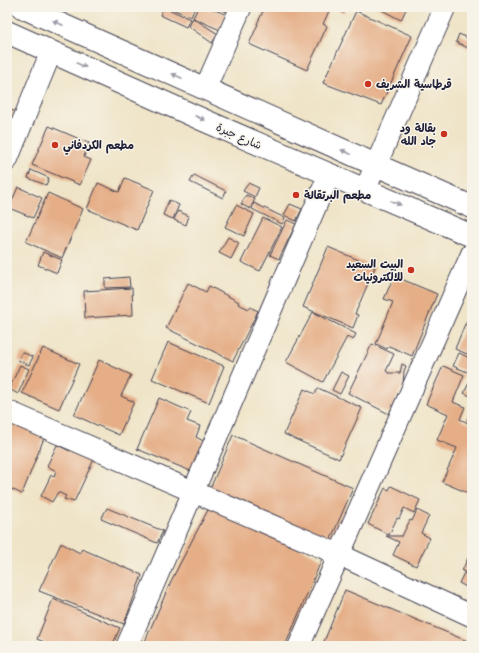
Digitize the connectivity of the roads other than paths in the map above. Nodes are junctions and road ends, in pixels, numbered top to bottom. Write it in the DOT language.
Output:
graph roads {
  1 [pos="22,7"];
  2 [pos="241,7"];
  3 [pos="445,7"];
  4 [pos="7,32"];
  5 [pos="51,52"];
  6 [pos="205,89"];
  7 [pos="7,160"];
  8 [pos="376,165"];
  9 [pos="329,175"];
  10 [pos="365,190"];
  11 [pos="472,207"];
  12 [pos="472,236"];
  13 [pos="472,253"];
  14 [pos="7,411"];
  15 [pos="193,492"];
  16 [pos="340,555"];
  17 [pos="472,616"];
  18 [pos="127,646"];
  19 [pos="299,646"];
  6 -- 1 [label="street, one-way"];
  2 -- 6 [label="street"];
  3 -- 8 [label="street"];
  4 -- 5 [label="street, شارع جبرة"];
  5 -- 7 [label="street"];
  5 -- 9 [label="street, شارع جبرة, one-way"];
  8 -- 6 [label="street, one-way"];
  8 -- 10 [label="street"];
  8 -- 11 [label="street"];
  9 -- 10 [label="street, شارع جبرة"];
  9 -- 15 [label="street"];
  10 -- 12 [label="street, شارع جبرة, one-way"];
  13 -- 16 [label="street"];
  14 -- 15 [label="street"];
  15 -- 16 [label="street"];
  15 -- 18 [label="street"];
  16 -- 17 [label="street"];
  16 -- 19 [label="street"];
}
